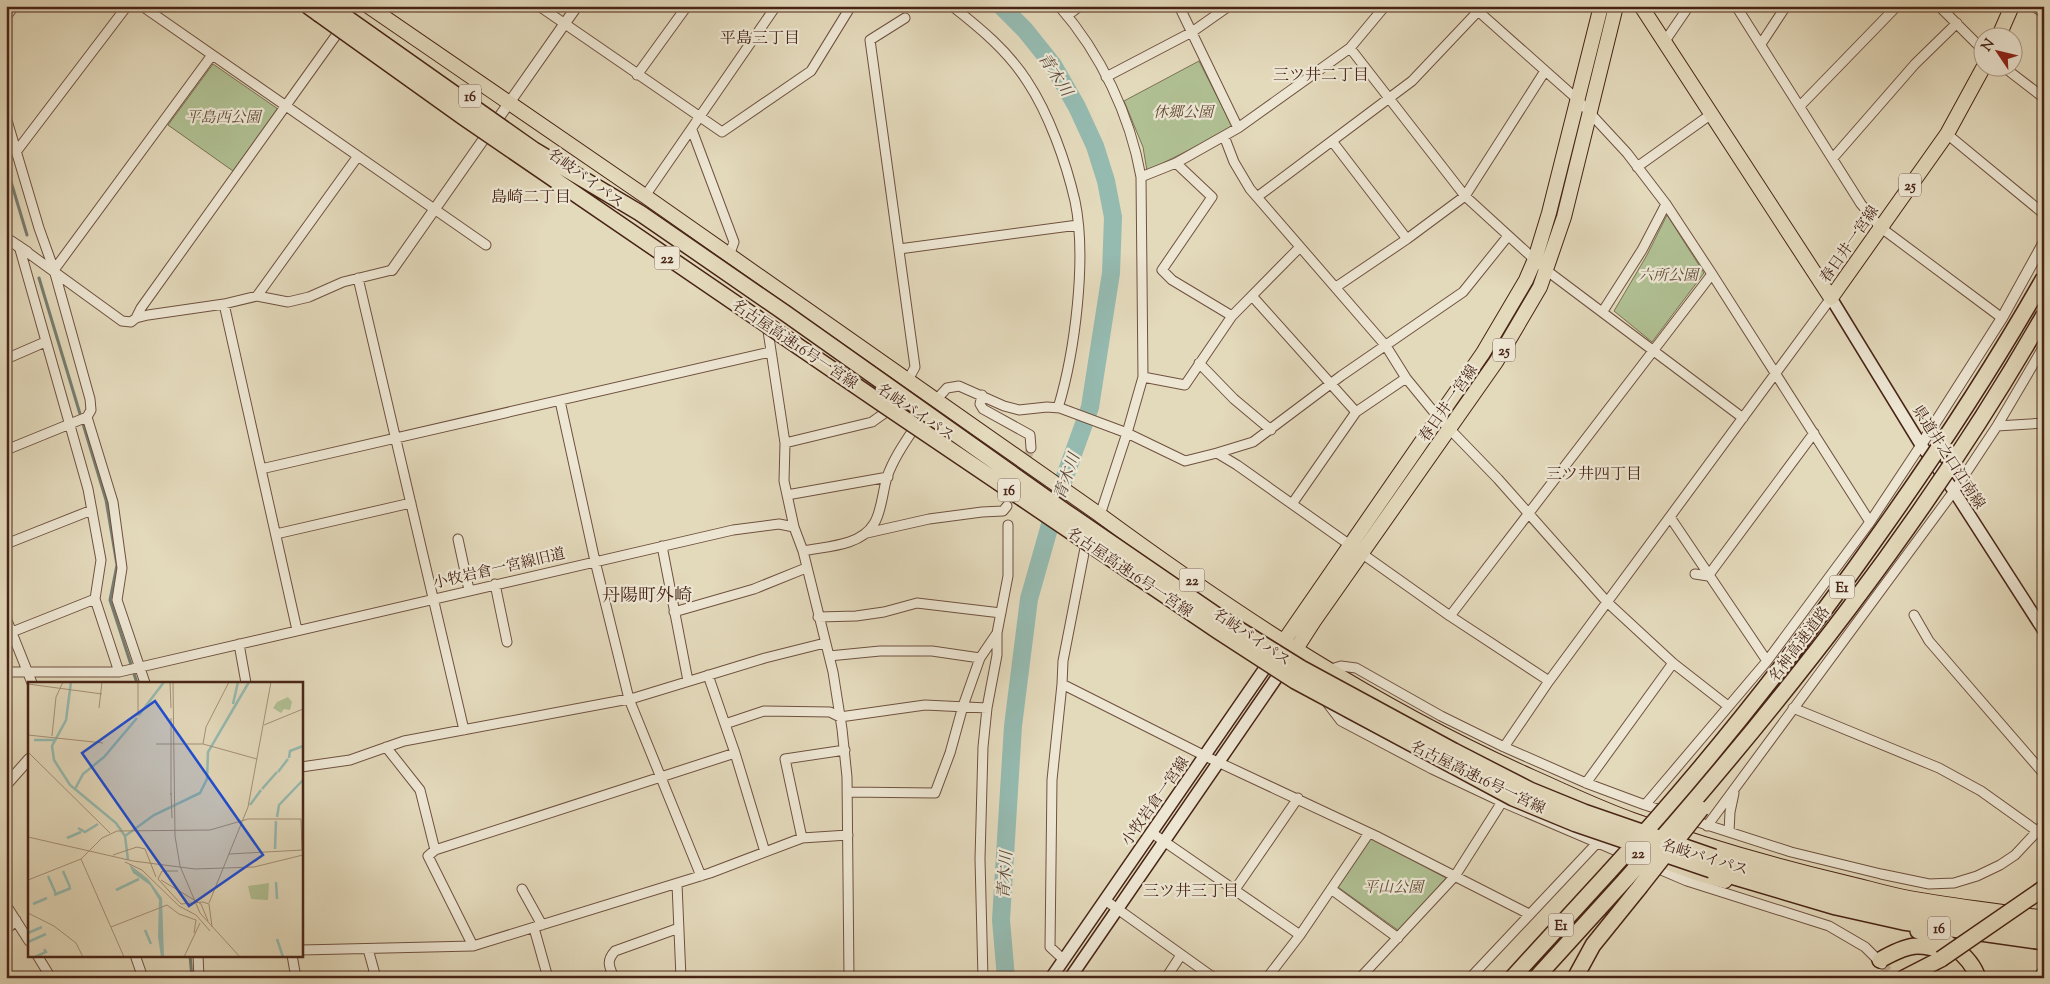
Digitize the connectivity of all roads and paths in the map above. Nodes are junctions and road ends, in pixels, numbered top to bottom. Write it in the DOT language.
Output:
graph roads {
  1 [pos="14,6"];
  2 [pos="127,6"];
  3 [pos="142,6"];
  4 [pos="308,6"];
  5 [pos="312,6"];
  6 [pos="330,6"];
  7 [pos="343,6"];
  8 [pos="368,6"];
  9 [pos="539,6"];
  10 [pos="577,6"];
  11 [pos="687,6"];
  12 [pos="776,6"];
  13 [pos="850,6"];
  14 [pos="952,6"];
  15 [pos="1059,6"];
  16 [pos="1080,6"];
  17 [pos="1179,6"];
  18 [pos="1229,6"];
  19 [pos="1385,6"];
  20 [pos="1601,6"];
  21 [pos="1616,6"];
  22 [pos="1641,6"];
  23 [pos="1689,6"];
  24 [pos="1736,6"];
  25 [pos="1786,6"];
  26 [pos="1897,6"];
  27 [pos="1939,6"];
  28 [pos="2012,6"];
  29 [pos="2033,6"];
  30 [pos="1480,9"];
  31 [pos="2044,13"];
  32 [pos="6,16"];
  33 [pos="1067,16"];
  34 [pos="905,18"];
  35 [pos="1957,23"];
  36 [pos="566,25"];
  37 [pos="342,27"];
  38 [pos="2002,28"];
  39 [pos="1192,32"];
  40 [pos="1972,39"];
  41 [pos="1664,41"];
  42 [pos="1761,44"];
  43 [pos="1350,48"];
  44 [pos="212,56"];
  45 [pos="1545,71"];
  46 [pos="638,75"];
  47 [pos="1106,77"];
  48 [pos="1978,78"];
  49 [pos="2018,78"];
  50 [pos="2044,98"];
  51 [pos="1390,99"];
  52 [pos="1577,99"];
  53 [pos="510,104"];
  54 [pos="1800,106"];
  55 [pos="286,107"];
  56 [pos="1590,113"];
  57 [pos="1710,115"];
  58 [pos="6,117"];
  59 [pos="700,118"];
  60 [pos="1238,128"];
  61 [pos="492,129"];
  62 [pos="692,130"];
  63 [pos="1947,134"];
  64 [pos="1224,136"];
  65 [pos="1332,141"];
  66 [pos="16,152"];
  67 [pos="358,156"];
  68 [pos="1833,158"];
  69 [pos="1176,163"];
  70 [pos="1637,167"];
  71 [pos="1141,178"];
  72 [pos="597,186"];
  73 [pos="645,196"];
  74 [pos="1465,196"];
  75 [pos="1257,197"];
  76 [pos="1666,204"];
  77 [pos="435,209"];
  78 [pos="2044,214"];
  79 [pos="1078,224"];
  80 [pos="1880,227"];
  81 [pos="1508,236"];
  82 [pos="6,238"];
  83 [pos="1407,239"];
  84 [pos="2044,242"];
  85 [pos="486,245"];
  86 [pos="1300,246"];
  87 [pos="23,249"];
  88 [pos="899,249"];
  89 [pos="729,256"];
  90 [pos="1535,259"];
  91 [pos="54,270"];
  92 [pos="392,270"];
  93 [pos="1546,270"];
  94 [pos="1712,274"];
  95 [pos="358,278"];
  96 [pos="2044,278"];
  97 [pos="1336,287"];
  98 [pos="257,296"];
  99 [pos="1252,297"];
  100 [pos="1831,298"];
  101 [pos="224,304"];
  102 [pos="1603,311"];
  103 [pos="2044,314"];
  104 [pos="1232,316"];
  105 [pos="136,318"];
  106 [pos="2002,318"];
  107 [pos="768,332"];
  108 [pos="45,342"];
  109 [pos="1386,346"];
  110 [pos="2044,346"];
  111 [pos="1654,350"];
  112 [pos="770,352"];
  113 [pos="6,359"];
  114 [pos="1199,363"];
  115 [pos="1775,375"];
  116 [pos="1143,377"];
  117 [pos="1406,378"];
  118 [pos="908,380"];
  119 [pos="1330,385"];
  120 [pos="982,395"];
  121 [pos="936,400"];
  122 [pos="560,401"];
  123 [pos="1059,408"];
  124 [pos="886,412"];
  125 [pos="1356,412"];
  126 [pos="86,417"];
  127 [pos="1438,417"];
  128 [pos="1743,418"];
  129 [pos="72,423"];
  130 [pos="2044,423"];
  131 [pos="1997,426"];
  132 [pos="1450,429"];
  133 [pos="913,430"];
  134 [pos="1270,430"];
  135 [pos="1127,433"];
  136 [pos="1814,433"];
  137 [pos="396,438"];
  138 [pos="785,443"];
  139 [pos="1921,445"];
  140 [pos="1031,448"];
  141 [pos="6,450"];
  142 [pos="1217,453"];
  143 [pos="261,469"];
  144 [pos="888,477"];
  145 [pos="1954,491"];
  146 [pos="787,495"];
  147 [pos="411,503"];
  148 [pos="1292,504"];
  149 [pos="1007,506"];
  150 [pos="92,510"];
  151 [pos="1095,511"];
  152 [pos="1528,514"];
  153 [pos="1670,517"];
  154 [pos="1870,522"];
  155 [pos="794,526"];
  156 [pos="1008,526"];
  157 [pos="868,533"];
  158 [pos="276,534"];
  159 [pos="458,539"];
  160 [pos="6,544"];
  161 [pos="1081,545"];
  162 [pos="662,546"];
  163 [pos="1349,546"];
  164 [pos="803,551"];
  165 [pos="1362,555"];
  166 [pos="595,561"];
  167 [pos="806,568"];
  168 [pos="1695,574"];
  169 [pos="1708,576"];
  170 [pos="495,584"];
  171 [pos="469,590"];
  172 [pos="95,599"];
  173 [pos="433,599"];
  174 [pos="1607,602"];
  175 [pos="674,612"];
  176 [pos="1001,613"];
  177 [pos="1914,615"];
  178 [pos="818,616"];
  179 [pos="1450,616"];
  180 [pos="6,618"];
  181 [pos="297,630"];
  182 [pos="2044,631"];
  183 [pos="12,632"];
  184 [pos="997,634"];
  185 [pos="1284,641"];
  186 [pos="507,642"];
  187 [pos="825,642"];
  188 [pos="239,644"];
  189 [pos="1296,649"];
  190 [pos="829,656"];
  191 [pos="980,658"];
  192 [pos="1767,661"];
  193 [pos="1673,663"];
  194 [pos="1265,667"];
  195 [pos="139,668"];
  196 [pos="1328,670"];
  197 [pos="122,671"];
  198 [pos="6,672"];
  199 [pos="28,673"];
  200 [pos="708,675"];
  201 [pos="1278,675"];
  202 [pos="688,681"];
  203 [pos="1549,681"];
  204 [pos="32,682"];
  205 [pos="145,682"];
  206 [pos="246,682"];
  207 [pos="1062,684"];
  208 [pos="629,699"];
  209 [pos="1328,704"];
  210 [pos="963,706"];
  211 [pos="1728,706"];
  212 [pos="987,708"];
  213 [pos="1793,708"];
  214 [pos="1767,714"];
  215 [pos="840,717"];
  216 [pos="725,724"];
  217 [pos="464,730"];
  218 [pos="1504,747"];
  219 [pos="386,748"];
  220 [pos="845,750"];
  221 [pos="736,753"];
  222 [pos="1205,756"];
  223 [pos="28,760"];
  224 [pos="1220,762"];
  225 [pos="302,767"];
  226 [pos="2044,774"];
  227 [pos="661,777"];
  228 [pos="1586,784"];
  229 [pos="6,785"];
  230 [pos="1735,789"];
  231 [pos="847,792"];
  232 [pos="1298,798"];
  233 [pos="1502,802"];
  234 [pos="1646,805"];
  235 [pos="1707,826"];
  236 [pos="2041,828"];
  237 [pos="1729,832"];
  238 [pos="1152,833"];
  239 [pos="1369,833"];
  240 [pos="848,835"];
  241 [pos="802,838"];
  242 [pos="1165,842"];
  243 [pos="1597,843"];
  244 [pos="435,850"];
  245 [pos="765,852"];
  246 [pos="701,876"];
  247 [pos="1455,876"];
  248 [pos="677,884"];
  249 [pos="2044,888"];
  250 [pos="522,889"];
  251 [pos="1330,889"];
  252 [pos="1234,891"];
  253 [pos="1105,900"];
  254 [pos="6,905"];
  255 [pos="1118,909"];
  256 [pos="1833,910"];
  257 [pos="1529,914"];
  258 [pos="2044,918"];
  259 [pos="16,920"];
  260 [pos="538,927"];
  261 [pos="679,928"];
  262 [pos="2044,928"];
  263 [pos="6,930"];
  264 [pos="1300,935"];
  265 [pos="1398,938"];
  266 [pos="1548,938"];
  267 [pos="28,940"];
  268 [pos="2044,942"];
  269 [pos="473,946"];
  270 [pos="2044,948"];
  271 [pos="368,949"];
  272 [pos="302,950"];
  273 [pos="1181,955"];
  274 [pos="38,956"];
  275 [pos="135,956"];
  276 [pos="198,956"];
  277 [pos="292,956"];
  278 [pos="1966,958"];
  279 [pos="1064,960"];
  280 [pos="1881,962"];
  281 [pos="51,978"];
  282 [pos="143,978"];
  283 [pos="199,978"];
  284 [pos="296,978"];
  285 [pos="376,978"];
  286 [pos="548,978"];
  287 [pos="614,978"];
  288 [pos="681,978"];
  289 [pos="849,978"];
  290 [pos="983,978"];
  291 [pos="1051,978"];
  292 [pos="1070,978"];
  293 [pos="1166,978"];
  294 [pos="1214,978"];
  295 [pos="1267,978"];
  296 [pos="1360,978"];
  297 [pos="1470,978"];
  298 [pos="1500,978"];
  299 [pos="1512,978"];
  300 [pos="1536,978"];
  301 [pos="1575,978"];
  302 [pos="1904,978"];
  303 [pos="1978,978"];
  1 -- 32 [label="street"];
  2 -- 66 [label="street"];
  3 -- 44 [label="street"];
  4 -- 268 [label="highway, 名古屋高速16号一宮線 / 16, bridge"];
  5 -- 37 [label="main road, 名岐バイパス / 22"];
  6 -- 72 [label="highway, bridge"];
  7 -- 72 [label="highway, 16, bridge"];
  8 -- 53 [label="main road, 名岐バイパス / 22"];
  9 -- 36 [label="street"];
  10 -- 36 [label="street"];
  11 -- 46 [label="street"];
  12 -- 59 [label="street"];
  13 -- 59 [label="street"];
  14 -- 79 [label="street"];
  15 -- 33 [label="street"];
  16 -- 33 [label="street"];
  17 -- 39 [label="street"];
  18 -- 39 [label="street"];
  19 -- 43 [label="street"];
  20 -- 52 [label="main road, 春日井一宮線 / 25"];
  21 -- 56 [label="main road, 春日井一宮線 / 25"];
  22 -- 41 [label="main road, 春日井一宮線"];
  23 -- 41 [label="street"];
  24 -- 42 [label="street"];
  25 -- 42 [label="street"];
  26 -- 54 [label="street"];
  27 -- 35 [label="street"];
  28 -- 38 [label="main road"];
  29 -- 31 [label="street"];
  30 -- 45 [label="street"];
  30 -- 51 [label="street"];
  33 -- 47 [label="street"];
  34 -- 88 [label="street"];
  35 -- 40 [label="street"];
  35 -- 68 [label="street"];
  36 -- 46 [label="street"];
  36 -- 53 [label="street"];
  37 -- 55 [label="street"];
  37 -- 61 [label="main road, 名岐バイパス / 22"];
  39 -- 47 [label="street"];
  39 -- 60 [label="street"];
  41 -- 57 [label="main road, 春日井一宮線"];
  42 -- 54 [label="street"];
  43 -- 51 [label="street"];
  43 -- 60 [label="street"];
  44 -- 55 [label="street"];
  44 -- 91 [label="street"];
  45 -- 52 [label="street"];
  45 -- 74 [label="street"];
  46 -- 59 [label="street"];
  47 -- 71 [label="street"];
  48 -- 63 [label="main road, 春日井一宮線 / 25"];
  49 -- 50 [label="street"];
  51 -- 65 [label="street"];
  51 -- 74 [label="street"];
  52 -- 56 [label="street"];
  52 -- 90 [label="main road, 春日井一宮線 / 25"];
  53 -- 61 [label="street"];
  53 -- 73 [label="main road, 名岐バイパス / 22"];
  54 -- 68 [label="street"];
  55 -- 67 [label="street"];
  55 -- 105 [label="street"];
  56 -- 70 [label="street"];
  56 -- 93 [label="main road, 春日井一宮線 / 25"];
  57 -- 70 [label="street"];
  57 -- 100 [label="main road, 春日井一宮線"];
  58 -- 66 [label="street"];
  59 -- 62 [label="street"];
  60 -- 64 [label="street"];
  61 -- 77 [label="street"];
  61 -- 107 [label="main road, 名岐バイパス / 22"];
  62 -- 73 [label="street"];
  62 -- 89 [label="street"];
  63 -- 78 [label="street"];
  63 -- 80 [label="main road, 春日井一宮線 / 25"];
  64 -- 69 [label="street"];
  64 -- 75 [label="street"];
  65 -- 75 [label="street"];
  65 -- 83 [label="street"];
  66 -- 91 [label="street"];
  67 -- 77 [label="street"];
  67 -- 98 [label="street"];
  68 -- 80 [label="street"];
  69 -- 71 [label="street"];
  69 -- 104 [label="street"];
  70 -- 76 [label="street"];
  71 -- 116 [label="street"];
  72 -- 262 [label="highway, 名古屋高速16号一宮線 / 16, bridge"];
  73 -- 89 [label="main road, 名岐バイパス / 22"];
  74 -- 81 [label="street"];
  74 -- 83 [label="street"];
  75 -- 86 [label="street"];
  76 -- 94 [label="street"];
  76 -- 102 [label="street"];
  77 -- 85 [label="street"];
  77 -- 92 [label="street"];
  79 -- 88 [label="street"];
  79 -- 123 [label="street"];
  80 -- 100 [label="main road, 春日井一宮線 / 25"];
  80 -- 106 [label="street"];
  81 -- 90 [label="street"];
  81 -- 109 [label="street"];
  82 -- 87 [label="street"];
  83 -- 97 [label="street"];
  84 -- 106 [label="street"];
  86 -- 97 [label="street"];
  86 -- 99 [label="street"];
  87 -- 91 [label="street"];
  87 -- 108 [label="street"];
  88 -- 118 [label="street"];
  89 -- 118 [label="main road, 名岐バイパス / 22"];
  90 -- 93 [label="street"];
  90 -- 127 [label="main road, 春日井一宮線 / 25"];
  91 -- 105 [label="street"];
  91 -- 126 [label="street"];
  92 -- 95 [label="street"];
  93 -- 102 [label="street"];
  93 -- 132 [label="main road, 春日井一宮線 / 25"];
  94 -- 111 [label="street"];
  94 -- 115 [label="street"];
  95 -- 98 [label="street"];
  95 -- 137 [label="street"];
  96 -- 266 [label="highway, 名神高速道路 / E1, bridge"];
  97 -- 109 [label="street"];
  98 -- 101 [label="street"];
  99 -- 104 [label="street"];
  99 -- 119 [label="street"];
  100 -- 115 [label="street"];
  100 -- 139 [label="main road, 県道井之口江南線"];
  101 -- 105 [label="street"];
  101 -- 143 [label="street"];
  102 -- 111 [label="street"];
  103 -- 214 [label="highway, 名神高速道路 / E1, bridge"];
  104 -- 114 [label="street"];
  106 -- 139 [label="street"];
  107 -- 112 [label="street"];
  107 -- 124 [label="main road, 名岐バイパス / 22"];
  108 -- 113 [label="street"];
  108 -- 129 [label="street"];
  109 -- 117 [label="street"];
  109 -- 119 [label="street"];
  110 -- 131 [label="street"];
  111 -- 128 [label="street"];
  111 -- 152 [label="street"];
  112 -- 122 [label="street"];
  112 -- 138 [label="street"];
  114 -- 116 [label="street"];
  114 -- 134 [label="street"];
  115 -- 128 [label="street"];
  115 -- 136 [label="street"];
  116 -- 135 [label="street"];
  117 -- 125 [label="street"];
  117 -- 127 [label="street"];
  118 -- 121 [label="main road, 名岐バイパス / 22"];
  119 -- 125 [label="street"];
  119 -- 134 [label="street"];
  120 -- 121 [label="street"];
  120 -- 123 [label="street"];
  120 -- 140 [label="street"];
  121 -- 151 [label="main road, 名岐バイパス / 22"];
  122 -- 137 [label="street"];
  122 -- 166 [label="street"];
  123 -- 135 [label="street"];
  124 -- 133 [label="main road, 名岐バイパス / 22"];
  124 -- 138 [label="street"];
  125 -- 148 [label="street"];
  126 -- 129 [label="street"];
  126 -- 195 [label="street"];
  127 -- 132 [label="street"];
  127 -- 163 [label="main road, 春日井一宮線 / 25"];
  128 -- 153 [label="street"];
  129 -- 141 [label="street"];
  129 -- 150 [label="street"];
  130 -- 131 [label="street"];
  131 -- 145 [label="street"];
  132 -- 152 [label="street"];
  132 -- 165 [label="main road, 春日井一宮線 / 25"];
  133 -- 144 [label="street"];
  133 -- 161 [label="main road, 名岐バイパス / 22"];
  134 -- 142 [label="street"];
  135 -- 142 [label="street"];
  135 -- 151 [label="street"];
  136 -- 154 [label="street"];
  136 -- 169 [label="street"];
  137 -- 143 [label="street"];
  137 -- 147 [label="street"];
  138 -- 146 [label="street"];
  139 -- 145 [label="main road, 県道井之口江南線"];
  139 -- 154 [label="street"];
  142 -- 148 [label="street"];
  143 -- 158 [label="street"];
  144 -- 146 [label="street"];
  144 -- 157 [label="street"];
  145 -- 182 [label="main road, 県道井之口江南線"];
  145 -- 213 [label="street"];
  146 -- 155 [label="street"];
  147 -- 158 [label="street"];
  147 -- 173 [label="street"];
  148 -- 163 [label="street"];
  149 -- 157 [label="street"];
  150 -- 160 [label="street"];
  150 -- 172 [label="street"];
  151 -- 185 [label="main road, 名岐バイパス / 22"];
  152 -- 174 [label="street"];
  152 -- 179 [label="street"];
  153 -- 169 [label="street"];
  153 -- 174 [label="street"];
  154 -- 192 [label="street"];
  155 -- 162 [label="street, 小牧岩倉一宮線旧道"];
  155 -- 164 [label="street"];
  156 -- 176 [label="street"];
  157 -- 164 [label="street"];
  158 -- 181 [label="street"];
  159 -- 171 [label="street"];
  161 -- 194 [label="main road, 名岐バイパス / 22"];
  161 -- 207 [label="street"];
  162 -- 166 [label="street, 小牧岩倉一宮線旧道"];
  162 -- 175 [label="street"];
  163 -- 165 [label="street"];
  163 -- 185 [label="main road, 春日井一宮線 / 25"];
  164 -- 167 [label="street"];
  165 -- 179 [label="street"];
  165 -- 189 [label="main road, 春日井一宮線 / 25"];
  166 -- 170 [label="street, 小牧岩倉一宮線旧道"];
  166 -- 208 [label="street"];
  167 -- 175 [label="street"];
  167 -- 178 [label="street"];
  168 -- 169 [label="street"];
  169 -- 192 [label="street"];
  170 -- 171 [label="street, 小牧岩倉一宮線旧道"];
  170 -- 186 [label="street"];
  171 -- 173 [label="street, 小牧岩倉一宮線旧道"];
  172 -- 183 [label="street"];
  172 -- 197 [label="street"];
  173 -- 181 [label="street, 小牧岩倉一宮線旧道"];
  173 -- 217 [label="street"];
  174 -- 193 [label="street"];
  174 -- 203 [label="street"];
  175 -- 202 [label="street"];
  176 -- 178 [label="street"];
  176 -- 184 [label="street"];
  177 -- 226 [label="street"];
  178 -- 187 [label="street"];
  179 -- 203 [label="street"];
  180 -- 183 [label="street"];
  181 -- 188 [label="street, 小牧岩倉一宮線旧道"];
  183 -- 199 [label="street"];
  184 -- 191 [label="street"];
  184 -- 212 [label="street"];
  185 -- 189 [label="main road, 名岐バイパス / 22"];
  185 -- 194 [label="main road, 小牧岩倉一宮線"];
  187 -- 190 [label="street"];
  187 -- 200 [label="street"];
  188 -- 195 [label="street, 小牧岩倉一宮線旧道"];
  188 -- 206 [label="street"];
  189 -- 196 [label="main road, 名岐バイパス / 22"];
  189 -- 201 [label="main road, 小牧岩倉一宮線"];
  190 -- 191 [label="street"];
  190 -- 215 [label="street"];
  191 -- 210 [label="street"];
  192 -- 211 [label="street"];
  193 -- 211 [label="street"];
  193 -- 228 [label="street"];
  194 -- 201 [label="main road, 名岐バイパス / 22"];
  194 -- 222 [label="main road, 小牧岩倉一宮線"];
  195 -- 197 [label="street, 小牧岩倉一宮線旧道"];
  195 -- 205 [label="street"];
  196 -- 218 [label="street"];
  196 -- 258 [label="main road, 名岐バイパス / 22"];
  197 -- 199 [label="street, 小牧岩倉一宮線旧道"];
  198 -- 199 [label="street, 小牧岩倉一宮線旧道"];
  199 -- 204 [label="street"];
  200 -- 202 [label="street"];
  200 -- 216 [label="street"];
  201 -- 209 [label="main road, 名岐バイパス / 22"];
  201 -- 224 [label="main road, 小牧岩倉一宮線"];
  202 -- 208 [label="street"];
  203 -- 218 [label="street"];
  207 -- 222 [label="street"];
  207 -- 279 [label="street"];
  208 -- 217 [label="street"];
  208 -- 227 [label="street"];
  209 -- 233 [label="street"];
  209 -- 256 [label="main road, 名岐バイパス / 22"];
  210 -- 212 [label="street"];
  210 -- 215 [label="street"];
  210 -- 231 [label="street"];
  211 -- 234 [label="street"];
  212 -- 290 [label="street"];
  213 -- 230 [label="street"];
  213 -- 236 [label="street"];
  214 -- 300 [label="highway, 名神高速道路 / E1, bridge"];
  214 -- 301 [label="highway, bridge"];
  215 -- 216 [label="street"];
  215 -- 220 [label="street"];
  216 -- 221 [label="street"];
  217 -- 219 [label="street"];
  218 -- 228 [label="street"];
  219 -- 225 [label="street"];
  219 -- 244 [label="street"];
  220 -- 231 [label="street"];
  220 -- 241 [label="street"];
  221 -- 227 [label="street"];
  221 -- 245 [label="street"];
  222 -- 224 [label="street"];
  222 -- 238 [label="main road, 小牧岩倉一宮線"];
  223 -- 229 [label="street"];
  224 -- 232 [label="street"];
  224 -- 242 [label="main road, 小牧岩倉一宮線"];
  227 -- 244 [label="street"];
  227 -- 246 [label="street"];
  228 -- 234 [label="street"];
  230 -- 235 [label="street"];
  230 -- 237 [label="street"];
  231 -- 240 [label="street"];
  232 -- 239 [label="street"];
  232 -- 252 [label="street"];
  233 -- 243 [label="street"];
  233 -- 247 [label="street"];
  234 -- 235 [label="street"];
  235 -- 237 [label="street"];
  236 -- 237 [label="street"];
  238 -- 242 [label="street"];
  238 -- 253 [label="main road, 小牧岩倉一宮線"];
  239 -- 247 [label="street"];
  239 -- 251 [label="street"];
  240 -- 241 [label="street"];
  240 -- 289 [label="street"];
  241 -- 245 [label="street"];
  242 -- 252 [label="street"];
  242 -- 255 [label="main road, 小牧岩倉一宮線"];
  243 -- 257 [label="street"];
  243 -- 280 [label="street"];
  244 -- 269 [label="street"];
  245 -- 246 [label="street"];
  246 -- 248 [label="street"];
  247 -- 257 [label="street"];
  247 -- 265 [label="street"];
  248 -- 260 [label="street"];
  248 -- 261 [label="street"];
  249 -- 302 [label="highway, bridge"];
  250 -- 260 [label="street"];
  251 -- 264 [label="street"];
  251 -- 265 [label="street"];
  252 -- 264 [label="street"];
  253 -- 255 [label="street"];
  253 -- 279 [label="main road, 小牧岩倉一宮線"];
  254 -- 259 [label="street"];
  255 -- 273 [label="street"];
  255 -- 292 [label="main road, 小牧岩倉一宮線"];
  256 -- 270 [label="main road, 名岐バイパス / 22"];
  256 -- 278 [label="highway"];
  257 -- 297 [label="street"];
  259 -- 263 [label="street"];
  259 -- 267 [label="street"];
  260 -- 269 [label="street"];
  260 -- 286 [label="street"];
  261 -- 287 [label="street"];
  261 -- 288 [label="street"];
  264 -- 295 [label="street"];
  265 -- 296 [label="street"];
  266 -- 298 [label="highway"];
  266 -- 299 [label="highway, 名神高速道路 / E1"];
  269 -- 271 [label="street"];
  271 -- 272 [label="street"];
  271 -- 285 [label="street"];
  273 -- 293 [label="street"];
  273 -- 294 [label="street"];
  274 -- 281 [label="street"];
  275 -- 282 [label="street"];
  276 -- 283 [label="street"];
  277 -- 284 [label="street"];
  278 -- 280 [label="highway"];
  278 -- 303 [label="highway"];
  279 -- 291 [label="main road, 小牧岩倉一宮線"];
}
